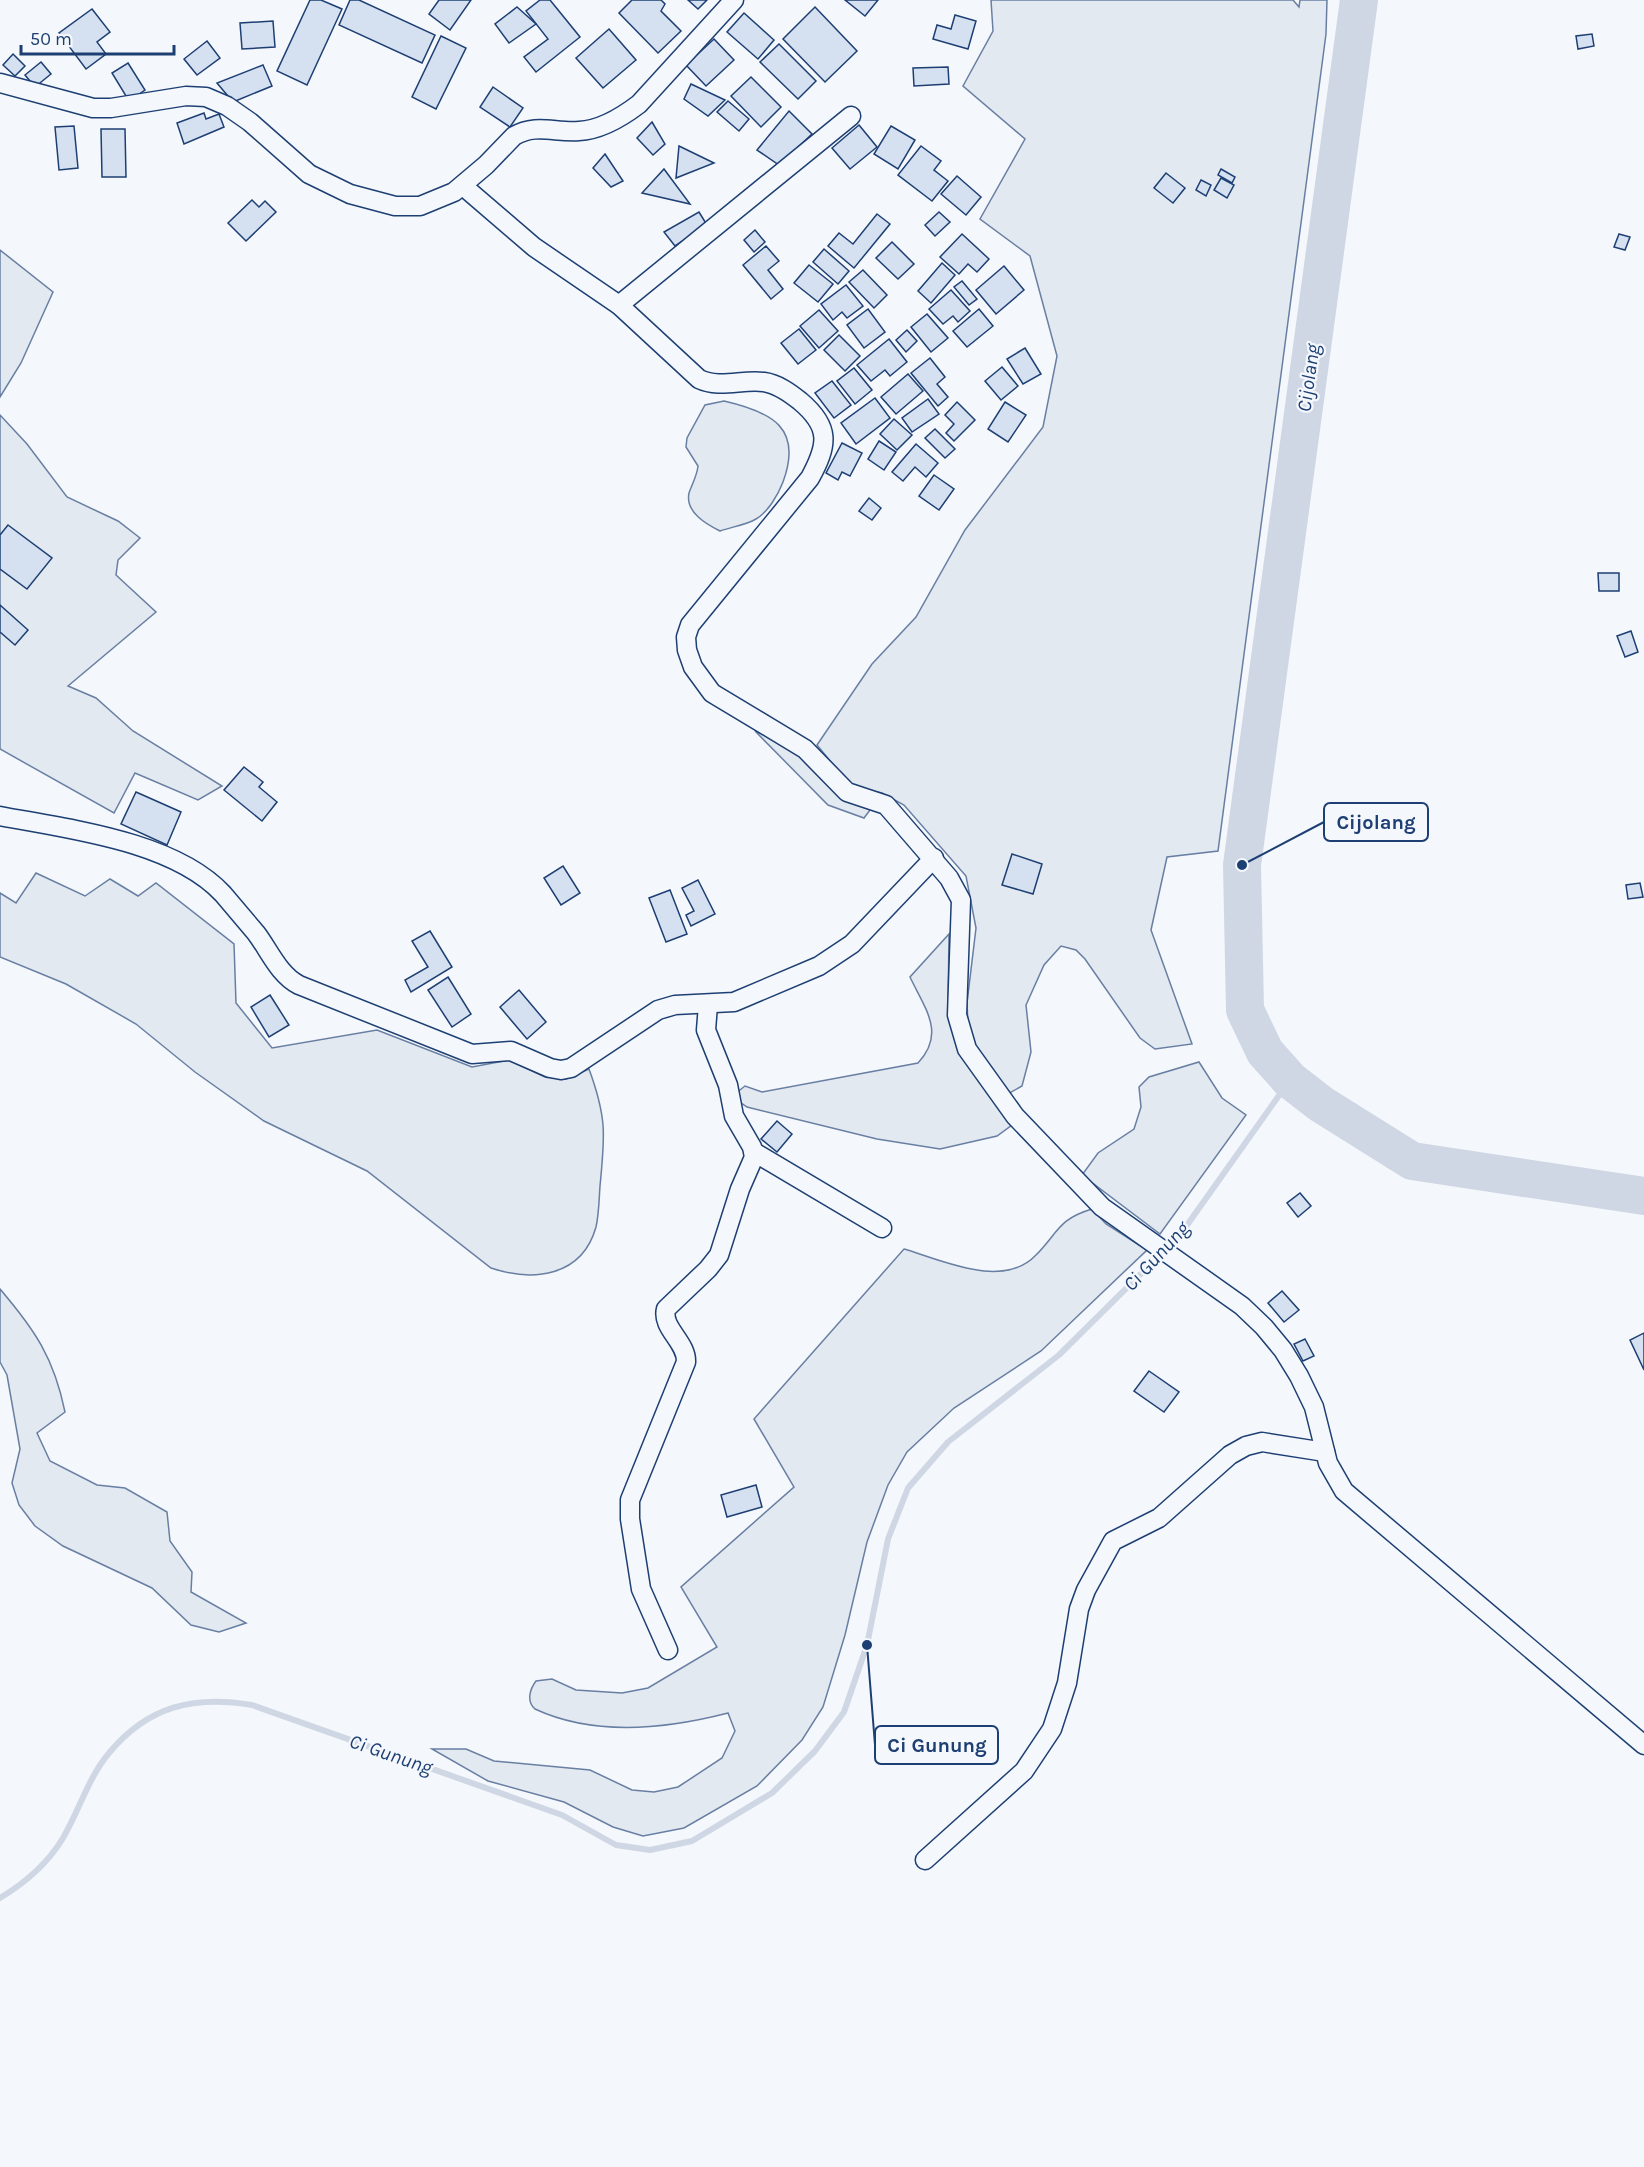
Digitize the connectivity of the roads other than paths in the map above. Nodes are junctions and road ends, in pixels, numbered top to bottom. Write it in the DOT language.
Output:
graph roads {
  1 [pos="734,0"];
  2 [pos="0,83"];
  3 [pos="851,116"];
  4 [pos="464,186"];
  5 [pos="619,305"];
  6 [pos="0,816"];
  7 [pos="934,858"];
  8 [pos="708,1005"];
  9 [pos="754,1152"];
  10 [pos="882,1228"];
  11 [pos="1325,1452"];
  12 [pos="668,1650"];
  13 [pos="1644,1744"];
  14 [pos="925,1860"];
  1 -- 4 [label="street"];
  2 -- 4 [label="street"];
  3 -- 5 [label="street"];
  4 -- 5 [label="street"];
  5 -- 7 [label="street"];
  6 -- 8 [label="street"];
  7 -- 8 [label="street"];
  7 -- 11 [label="street"];
  8 -- 9 [label="street"];
  9 -- 10 [label="street"];
  9 -- 12 [label="street"];
  11 -- 13 [label="street"];
  11 -- 14 [label="street"];
}
